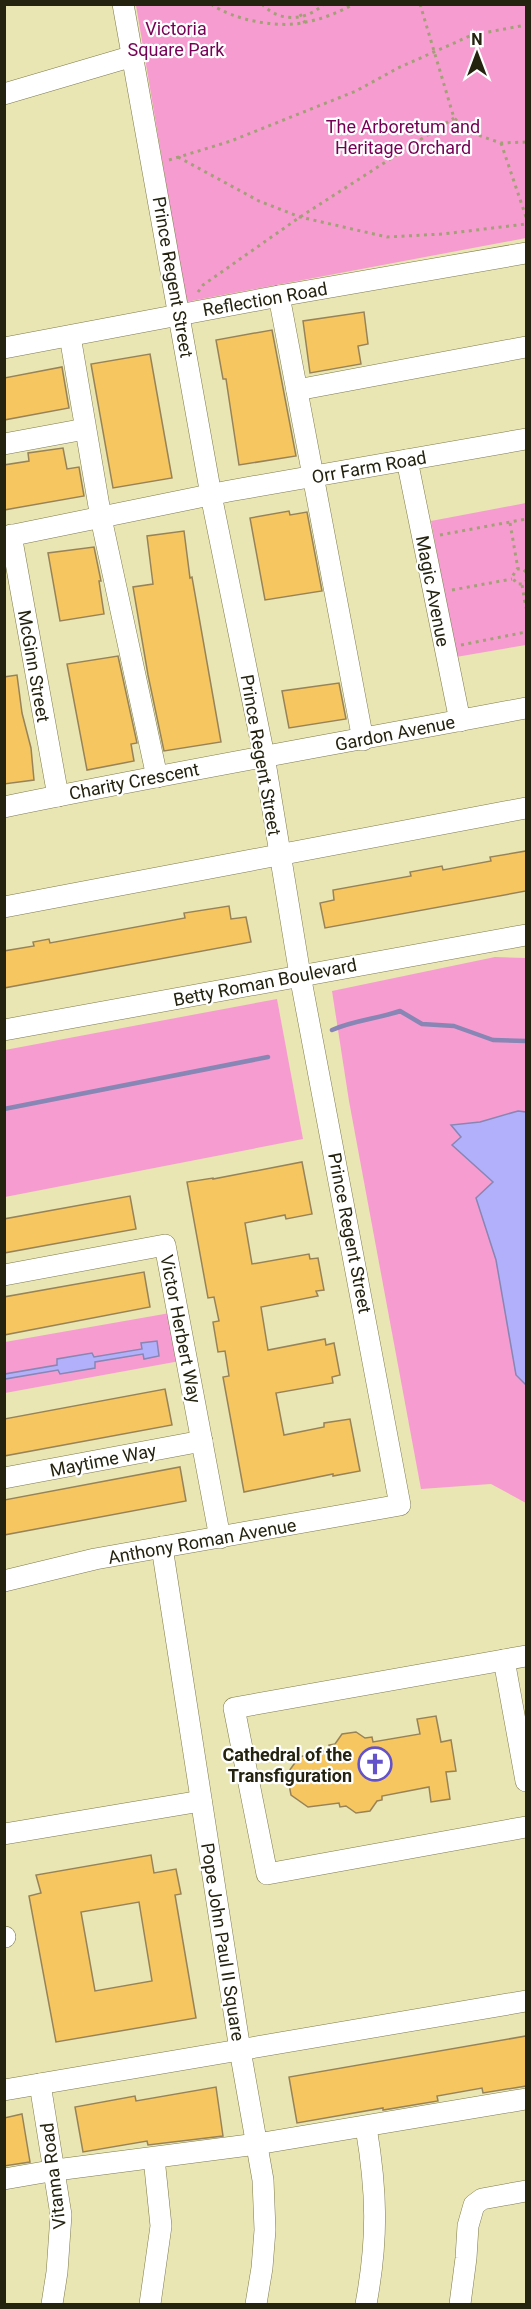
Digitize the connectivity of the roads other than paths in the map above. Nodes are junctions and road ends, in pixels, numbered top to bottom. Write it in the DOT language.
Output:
graph roads {
  1 [pos="123,4"];
  2 [pos="133,56"];
  3 [pos="4,94"];
  4 [pos="526,253"];
  5 [pos="279,296"];
  6 [pos="180,315"];
  7 [pos="70,336"];
  8 [pos="526,347"];
  9 [pos="4,348"];
  10 [pos="297,390"];
  11 [pos="86,429"];
  12 [pos="526,439"];
  13 [pos="4,444"];
  14 [pos="407,460"];
  15 [pos="314,476"];
  16 [pos="211,495"];
  17 [pos="101,518"];
  18 [pos="8,536"];
  19 [pos="526,708"];
  20 [pos="460,721"];
  21 [pos="363,740"];
  22 [pos="264,756"];
  23 [pos="157,777"];
  24 [pos="58,796"];
  25 [pos="4,807"];
  26 [pos="526,808"];
  27 [pos="279,855"];
  28 [pos="4,907"];
  29 [pos="526,935"];
  30 [pos="300,975"];
  31 [pos="4,1030"];
  32 [pos="4,1275"];
  33 [pos="202,1441"];
  34 [pos="4,1478"];
  35 [pos="400,1505"];
  36 [pos="220,1538"];
  37 [pos="162,1547"];
  38 [pos="4,1581"];
  39 [pos="526,1656"];
  40 [pos="504,1660"];
  41 [pos="526,1781"];
  42 [pos="201,1801"];
  43 [pos="526,1827"];
  44 [pos="4,1834"];
  45 [pos="526,2001"];
  46 [pos="240,2050"];
  47 [pos="40,2084"];
  48 [pos="4,2090"];
  49 [pos="526,2098"];
  50 [pos="366,2127"];
  51 [pos="257,2144"];
  52 [pos="154,2158"];
  53 [pos="56,2170"];
  54 [pos="4,2179"];
  55 [pos="526,2191"];
  56 [pos="52,2304"];
  57 [pos="150,2304"];
  58 [pos="256,2304"];
  59 [pos="366,2304"];
  60 [pos="459,2304"];
  1 -- 2 [label="street, Prince Regent Street"];
  2 -- 3 [label="street"];
  2 -- 6 [label="street, Prince Regent Street"];
  4 -- 5 [label="street, Reflection Road"];
  5 -- 6 [label="street, Reflection Road"];
  5 -- 10 [label="street"];
  6 -- 7 [label="street, Reflection Road"];
  6 -- 16 [label="street, Prince Regent Street"];
  7 -- 9 [label="street, Reflection Road"];
  7 -- 11 [label="street"];
  8 -- 10 [label="street"];
  10 -- 15 [label="street"];
  11 -- 13 [label="street"];
  11 -- 17 [label="street"];
  12 -- 14 [label="street, Orr Farm Road"];
  14 -- 15 [label="street, Orr Farm Road"];
  14 -- 20 [label="street, Magic Avenue"];
  15 -- 16 [label="street, Orr Farm Road"];
  15 -- 21 [label="street"];
  16 -- 17 [label="street"];
  16 -- 22 [label="street, Prince Regent Street"];
  17 -- 18 [label="street"];
  17 -- 23 [label="street"];
  18 -- 24 [label="street, McGinn Street"];
  19 -- 20 [label="street, Gardon Avenue"];
  20 -- 21 [label="street, Gardon Avenue"];
  21 -- 22 [label="street, Gardon Avenue"];
  22 -- 23 [label="street, Charity Crescent"];
  22 -- 27 [label="street, Prince Regent Street"];
  23 -- 24 [label="street, Charity Crescent"];
  24 -- 25 [label="street, Charity Crescent"];
  26 -- 27 [label="street"];
  27 -- 28 [label="street"];
  27 -- 30 [label="street, Prince Regent Street"];
  29 -- 30 [label="street, Betty Roman Boulevard"];
  30 -- 31 [label="street, Betty Roman Boulevard"];
  30 -- 35 [label="street, Prince Regent Street"];
  32 -- 33 [label="street, Victor Herbert Way"];
  33 -- 34 [label="street, Maytime Way"];
  33 -- 36 [label="street, Victor Herbert Way"];
  35 -- 36 [label="street, Anthony Roman Avenue"];
  36 -- 37 [label="street, Anthony Roman Avenue"];
  37 -- 38 [label="street, Anthony Roman Avenue"];
  37 -- 42 [label="street, Pope John Paul II Square"];
  39 -- 40 [label="street"];
  40 -- 41 [label="street"];
  40 -- 43 [label="street"];
  42 -- 44 [label="street"];
  42 -- 46 [label="street, Pope John Paul II Square"];
  45 -- 46 [label="street, Pope John Paul II Square"];
  46 -- 47 [label="street"];
  46 -- 51 [label="street"];
  47 -- 48 [label="street"];
  47 -- 53 [label="street, Vitanna Road"];
  49 -- 50 [label="street"];
  50 -- 51 [label="street"];
  50 -- 59 [label="street"];
  51 -- 52 [label="street"];
  51 -- 58 [label="street"];
  52 -- 53 [label="street"];
  52 -- 57 [label="street"];
  53 -- 54 [label="street"];
  53 -- 56 [label="street, Vitanna Road"];
  55 -- 60 [label="street"];
}
